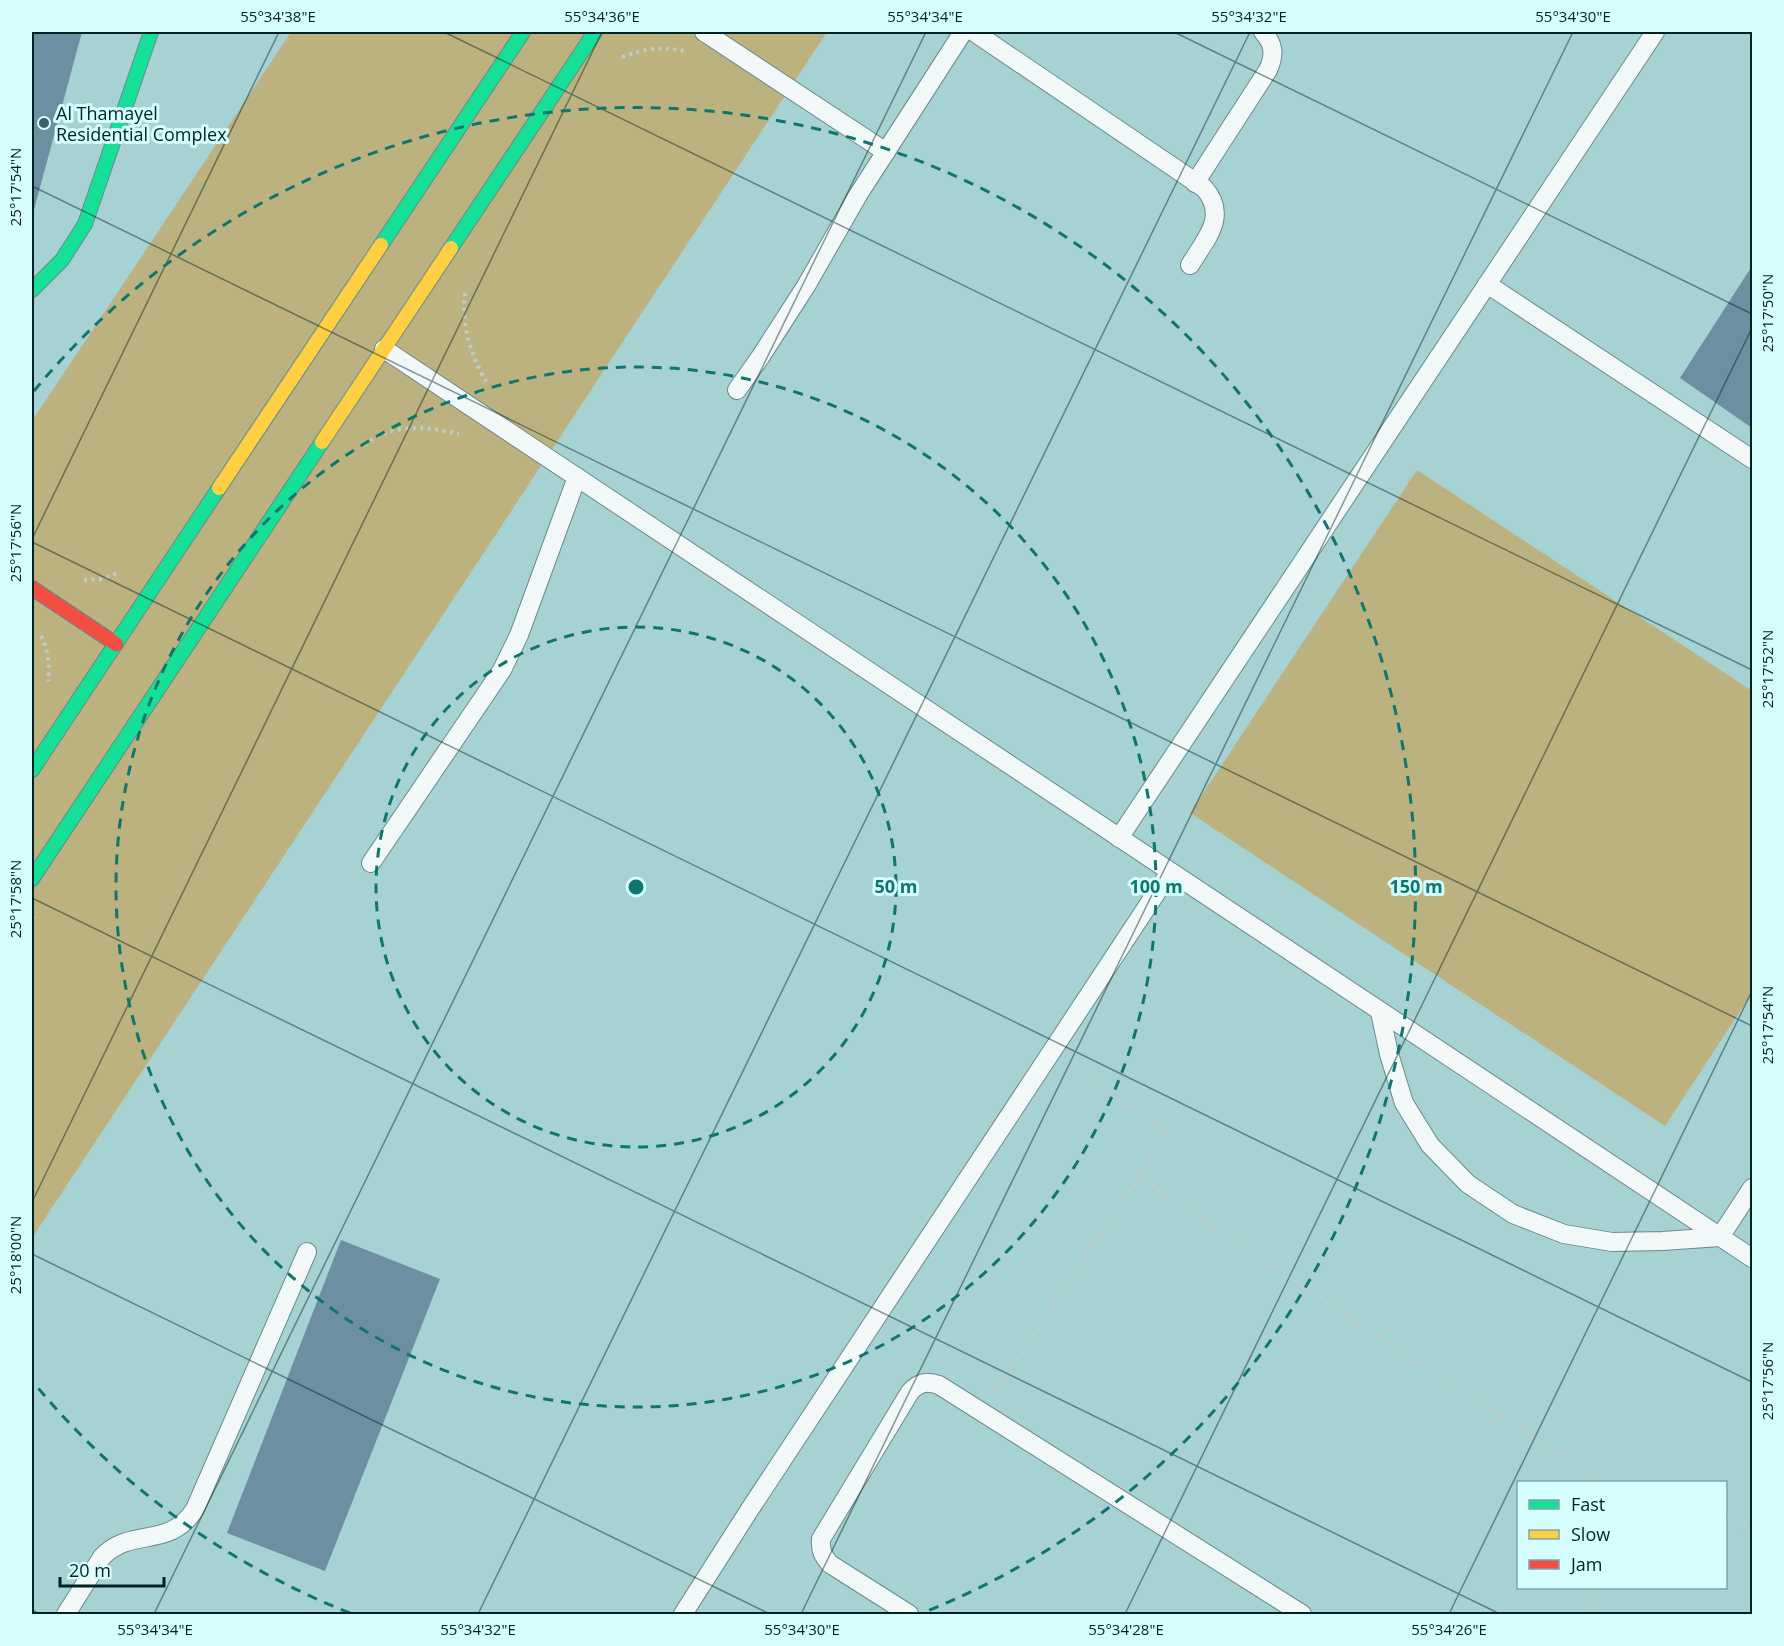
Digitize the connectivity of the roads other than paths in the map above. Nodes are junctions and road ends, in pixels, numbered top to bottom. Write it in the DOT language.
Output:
graph roads {
  1 [pos="151,32"];
  2 [pos="523,32"];
  3 [pos="595,32"];
  4 [pos="963,32"];
  5 [pos="974,32"];
  6 [pos="1263,32"];
  7 [pos="1655,32"];
  8 [pos="707,34"];
  9 [pos="886,152"];
  10 [pos="1196,183"];
  11 [pos="1190,265"];
  12 [pos="1487,284"];
  13 [pos="32,290"];
  14 [pos="384,349"];
  15 [pos="737,390"];
  16 [pos="1752,459"];
  17 [pos="577,477"];
  18 [pos="32,588"];
  19 [pos="116,644"];
  20 [pos="32,770"];
  21 [pos="1119,838"];
  22 [pos="371,863"];
  23 [pos="1170,872"];
  24 [pos="32,879"];
  25 [pos="1380,1012"];
  26 [pos="1752,1188"];
  27 [pos="1720,1236"];
  28 [pos="307,1252"];
  29 [pos="1752,1258"];
  30 [pos="682,1612"];
  31 [pos="66,1614"];
  32 [pos="909,1614"];
  33 [pos="1302,1614"];
  1 -- 13 [label="street"];
  2 -- 19 [label="street"];
  3 -- 14 [label="street"];
  4 -- 9 [label="lane"];
  5 -- 10 [label="lane"];
  6 -- 10 [label="lane"];
  7 -- 12 [label="lane"];
  8 -- 9 [label="lane"];
  9 -- 15 [label="lane"];
  10 -- 11 [label="lane"];
  12 -- 16 [label="lane"];
  12 -- 21 [label="lane"];
  14 -- 17 [label="lane"];
  14 -- 24 [label="street"];
  17 -- 21 [label="lane"];
  17 -- 22 [label="lane"];
  18 -- 19 [label="street"];
  19 -- 20 [label="street"];
  21 -- 23 [label="lane"];
  23 -- 25 [label="lane"];
  23 -- 30 [label="lane"];
  25 -- 27 [label="lane"];
  25 -- 27 [label="lane"];
  26 -- 27 [label="lane"];
  27 -- 29 [label="lane"];
  28 -- 31 [label="lane"];
  32 -- 33 [label="lane"];
}
